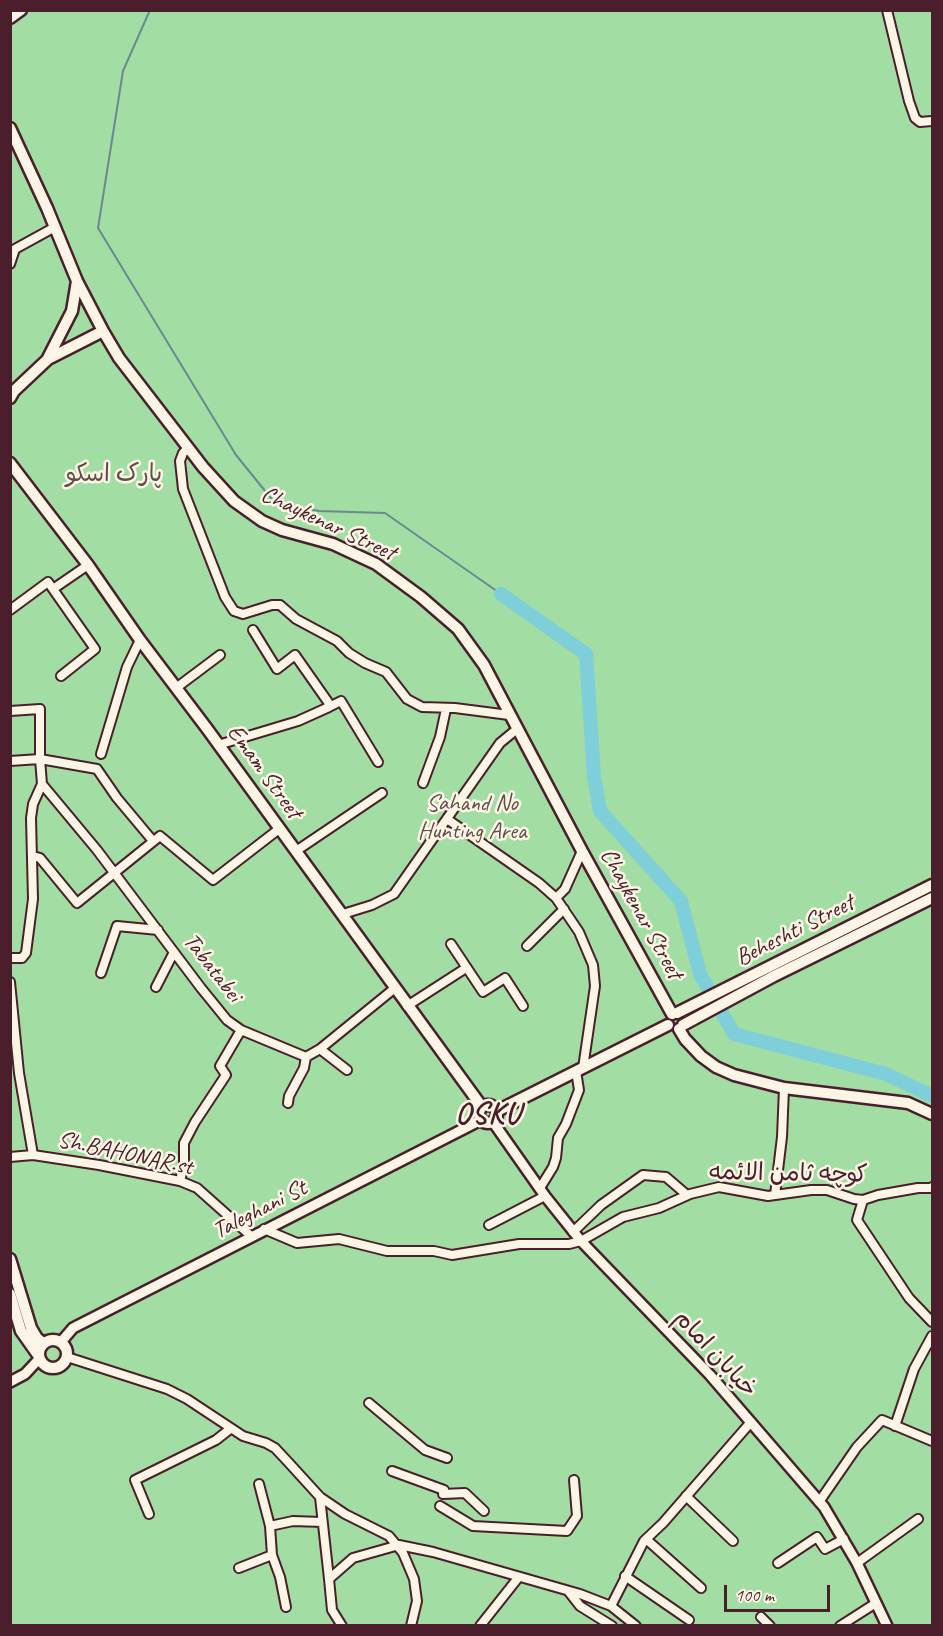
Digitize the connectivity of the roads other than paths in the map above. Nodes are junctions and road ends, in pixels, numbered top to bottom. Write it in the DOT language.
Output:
graph roads {
  1 [pos="21,10"];
  2 [pos="887,10"];
  3 [pos="10,18"];
  4 [pos="933,121"];
  5 [pos="10,128"];
  6 [pos="55,227"];
  7 [pos="10,264"];
  8 [pos="77,281"];
  9 [pos="66,324"];
  10 [pos="100,326"];
  11 [pos="48,359"];
  12 [pos="12,394"];
  13 [pos="188,448"];
  14 [pos="10,463"];
  15 [pos="88,565"];
  16 [pos="53,589"];
  17 [pos="10,610"];
  18 [pos="254,630"];
  19 [pos="140,640"];
  20 [pos="220,655"];
  21 [pos="62,676"];
  22 [pos="176,688"];
  23 [pos="329,707"];
  24 [pos="446,709"];
  25 [pos="10,711"];
  26 [pos="509,715"];
  27 [pos="517,729"];
  28 [pos="218,745"];
  29 [pos="101,754"];
  30 [pos="40,759"];
  31 [pos="10,761"];
  32 [pos="378,762"];
  33 [pos="423,783"];
  34 [pos="42,784"];
  35 [pos="382,793"];
  36 [pos="447,819"];
  37 [pos="279,829"];
  38 [pos="157,839"];
  39 [pos="296,851"];
  40 [pos="582,852"];
  41 [pos="33,856"];
  42 [pos="114,873"];
  43 [pos="933,885"];
  44 [pos="556,898"];
  45 [pos="933,898"];
  46 [pos="564,909"];
  47 [pos="343,914"];
  48 [pos="158,930"];
  49 [pos="451,944"];
  50 [pos="527,946"];
  51 [pos="174,951"];
  52 [pos="10,957"];
  53 [pos="466,968"];
  54 [pos="101,973"];
  55 [pos="10,982"];
  56 [pos="156,987"];
  57 [pos="395,988"];
  58 [pos="407,1006"];
  59 [pos="524,1006"];
  60 [pos="674,1014"];
  61 [pos="668,1025"];
  62 [pos="681,1027"];
  63 [pos="241,1030"];
  64 [pos="320,1049"];
  65 [pos="306,1057"];
  66 [pos="347,1070"];
  67 [pos="580,1070"];
  68 [pos="784,1088"];
  69 [pos="288,1103"];
  70 [pos="482,1107"];
  71 [pos="497,1111"];
  72 [pos="933,1114"];
  73 [pos="481,1120"];
  74 [pos="493,1122"];
  75 [pos="33,1155"];
  76 [pos="10,1156"];
  77 [pos="180,1181"];
  78 [pos="933,1186"];
  79 [pos="542,1192"];
  80 [pos="687,1195"];
  81 [pos="775,1195"];
  82 [pos="863,1200"];
  83 [pos="489,1225"];
  84 [pos="264,1229"];
  85 [pos="573,1232"];
  86 [pos="251,1236"];
  87 [pos="581,1241"];
  88 [pos="10,1259"];
  89 [pos="10,1294"];
  90 [pos="933,1322"];
  91 [pos="16,1330"];
  92 [pos="933,1336"];
  93 [pos="61,1342"];
  94 [pos="43,1343"];
  95 [pos="39,1357"];
  96 [pos="67,1357"];
  97 [pos="10,1382"];
  98 [pos="369,1403"];
  99 [pos="751,1422"];
  100 [pos="895,1425"];
  101 [pos="230,1429"];
  102 [pos="933,1441"];
  103 [pos="447,1458"];
  104 [pos="392,1471"];
  105 [pos="574,1480"];
  106 [pos="259,1484"];
  107 [pos="686,1496"];
  108 [pos="320,1497"];
  109 [pos="819,1502"];
  110 [pos="440,1506"];
  111 [pos="484,1511"];
  112 [pos="149,1514"];
  113 [pos="918,1520"];
  114 [pos="322,1522"];
  115 [pos="270,1526"];
  116 [pos="646,1539"];
  117 [pos="844,1539"];
  118 [pos="733,1541"];
  119 [pos="399,1545"];
  120 [pos="272,1555"];
  121 [pos="778,1563"];
  122 [pos="857,1563"];
  123 [pos="239,1568"];
  124 [pos="625,1576"];
  125 [pos="518,1578"];
  126 [pos="329,1579"];
  127 [pos="701,1588"];
  128 [pos="568,1592"];
  129 [pos="876,1603"];
  130 [pos="611,1606"];
  131 [pos="286,1607"];
  132 [pos="761,1617"];
  133 [pos="689,1620"];
  134 [pos="342,1626"];
  135 [pos="411,1626"];
  136 [pos="480,1626"];
  137 [pos="612,1626"];
  138 [pos="636,1626"];
  139 [pos="770,1626"];
  140 [pos="840,1626"];
  141 [pos="887,1626"];
  1 -- 3 [label="main road"];
  2 -- 4 [label="street"];
  5 -- 6 [label="main road, Chaykenar Street"];
  6 -- 7 [label="street"];
  6 -- 8 [label="main road, Chaykenar Street"];
  8 -- 9 [label="main road"];
  8 -- 10 [label="main road, Chaykenar Street"];
  9 -- 10 [label="main road"];
  9 -- 11 [label="main road"];
  10 -- 11 [label="main road"];
  10 -- 13 [label="main road, Chaykenar Street"];
  11 -- 12 [label="main road"];
  13 -- 24 [label="street"];
  13 -- 26 [label="main road, Chaykenar Street"];
  14 -- 15 [label="main road, Emam Street"];
  15 -- 16 [label="street"];
  15 -- 19 [label="main road, Emam Street"];
  16 -- 17 [label="street"];
  16 -- 21 [label="street"];
  18 -- 23 [label="street"];
  19 -- 22 [label="main road, Emam Street"];
  19 -- 29 [label="street"];
  20 -- 22 [label="street"];
  22 -- 28 [label="main road, Emam Street"];
  23 -- 28 [label="street"];
  23 -- 32 [label="street"];
  24 -- 26 [label="street"];
  24 -- 33 [label="street"];
  25 -- 30 [label="street"];
  26 -- 27 [label="main road, Chaykenar Street"];
  27 -- 36 [label="street"];
  27 -- 40 [label="main road, Chaykenar Street"];
  28 -- 37 [label="main road, Emam Street"];
  30 -- 31 [label="street"];
  30 -- 34 [label="street"];
  30 -- 38 [label="street"];
  34 -- 41 [label="street"];
  34 -- 42 [label="street, Tabatabei"];
  35 -- 39 [label="street"];
  36 -- 44 [label="street"];
  36 -- 47 [label="street"];
  37 -- 38 [label="street"];
  37 -- 39 [label="main road, Emam Street"];
  38 -- 42 [label="street"];
  39 -- 47 [label="main road, Emam Street"];
  40 -- 44 [label="street"];
  40 -- 60 [label="main road, Chaykenar Street"];
  41 -- 42 [label="street"];
  41 -- 52 [label="street"];
  42 -- 48 [label="street, Tabatabei"];
  43 -- 60 [label="main road, Beheshti Street"];
  44 -- 46 [label="street"];
  45 -- 62 [label="main road, Beheshti Street"];
  46 -- 50 [label="street"];
  46 -- 67 [label="street"];
  47 -- 57 [label="main road, Emam Street"];
  48 -- 51 [label="street, Tabatabei"];
  48 -- 54 [label="street"];
  49 -- 53 [label="street"];
  51 -- 56 [label="street"];
  51 -- 63 [label="street, Tabatabei"];
  53 -- 58 [label="street"];
  53 -- 59 [label="street"];
  55 -- 75 [label="street"];
  57 -- 58 [label="main road, Emam Street"];
  57 -- 64 [label="street"];
  58 -- 70 [label="main road, Emam Street"];
  60 -- 61 [label="main road"];
  60 -- 62 [label="main road"];
  61 -- 62 [label="main road"];
  61 -- 67 [label="main road"];
  62 -- 68 [label="main road"];
  63 -- 65 [label="street, Tabatabei"];
  63 -- 77 [label="street"];
  64 -- 65 [label="street"];
  64 -- 66 [label="street"];
  65 -- 69 [label="street"];
  67 -- 71 [label="main road"];
  67 -- 79 [label="street"];
  68 -- 72 [label="main road"];
  68 -- 81 [label="street"];
  70 -- 71 [label="main road"];
  70 -- 73 [label="main road"];
  71 -- 74 [label="main road"];
  73 -- 74 [label="main road"];
  73 -- 84 [label="street, Taleghani St"];
  74 -- 79 [label="street, خیابان امام"];
  75 -- 76 [label="street, Sh.BAHONAR.st"];
  75 -- 77 [label="street, Sh.BAHONAR.st"];
  77 -- 86 [label="street, Sh.BAHONAR.st"];
  78 -- 82 [label="street, کوچه ثامن الائمه"];
  79 -- 83 [label="street"];
  79 -- 85 [label="street, خیابان امام"];
  80 -- 81 [label="street, کوچه ثامن الائمه"];
  80 -- 85 [label="street"];
  80 -- 87 [label="street, کوچه ثامن الائمه"];
  81 -- 82 [label="street, کوچه ثامن الائمه"];
  82 -- 90 [label="street"];
  84 -- 86 [label="street, Taleghani St"];
  84 -- 87 [label="street"];
  85 -- 87 [label="street, خیابان امام"];
  86 -- 93 [label="street, Taleghani St"];
  87 -- 99 [label="street, خیابان امام"];
  88 -- 94 [label="main road"];
  89 -- 91 [label="main road"];
  91 -- 95 [label="main road"];
  92 -- 100 [label="street"];
  93 -- 94 [label="main road"];
  93 -- 96 [label="main road"];
  94 -- 95 [label="main road"];
  95 -- 96 [label="main road"];
  95 -- 97 [label="street"];
  96 -- 101 [label="street"];
  98 -- 103 [label="street"];
  99 -- 107 [label="street"];
  99 -- 109 [label="street, خیابان امام"];
  100 -- 102 [label="street"];
  100 -- 109 [label="street"];
  101 -- 108 [label="street"];
  101 -- 112 [label="street"];
  104 -- 111 [label="street"];
  105 -- 110 [label="street"];
  106 -- 115 [label="street"];
  107 -- 116 [label="street"];
  107 -- 118 [label="street"];
  108 -- 114 [label="street"];
  108 -- 119 [label="street"];
  109 -- 117 [label="street, خیابان امام"];
  113 -- 122 [label="street"];
  114 -- 115 [label="street"];
  114 -- 126 [label="street"];
  115 -- 120 [label="street"];
  116 -- 124 [label="street"];
  116 -- 127 [label="street"];
  117 -- 121 [label="street"];
  117 -- 122 [label="street, خیابان امام"];
  119 -- 125 [label="street"];
  119 -- 126 [label="street"];
  119 -- 135 [label="street"];
  120 -- 123 [label="street"];
  120 -- 131 [label="street"];
  122 -- 129 [label="street, خیابان امام"];
  124 -- 130 [label="street"];
  124 -- 133 [label="street"];
  125 -- 128 [label="street"];
  125 -- 136 [label="street"];
  126 -- 134 [label="street"];
  128 -- 130 [label="street"];
  128 -- 137 [label="street"];
  129 -- 140 [label="street"];
  129 -- 141 [label="street, خیابان امام"];
  130 -- 138 [label="street"];
  132 -- 139 [label="street"];
}
